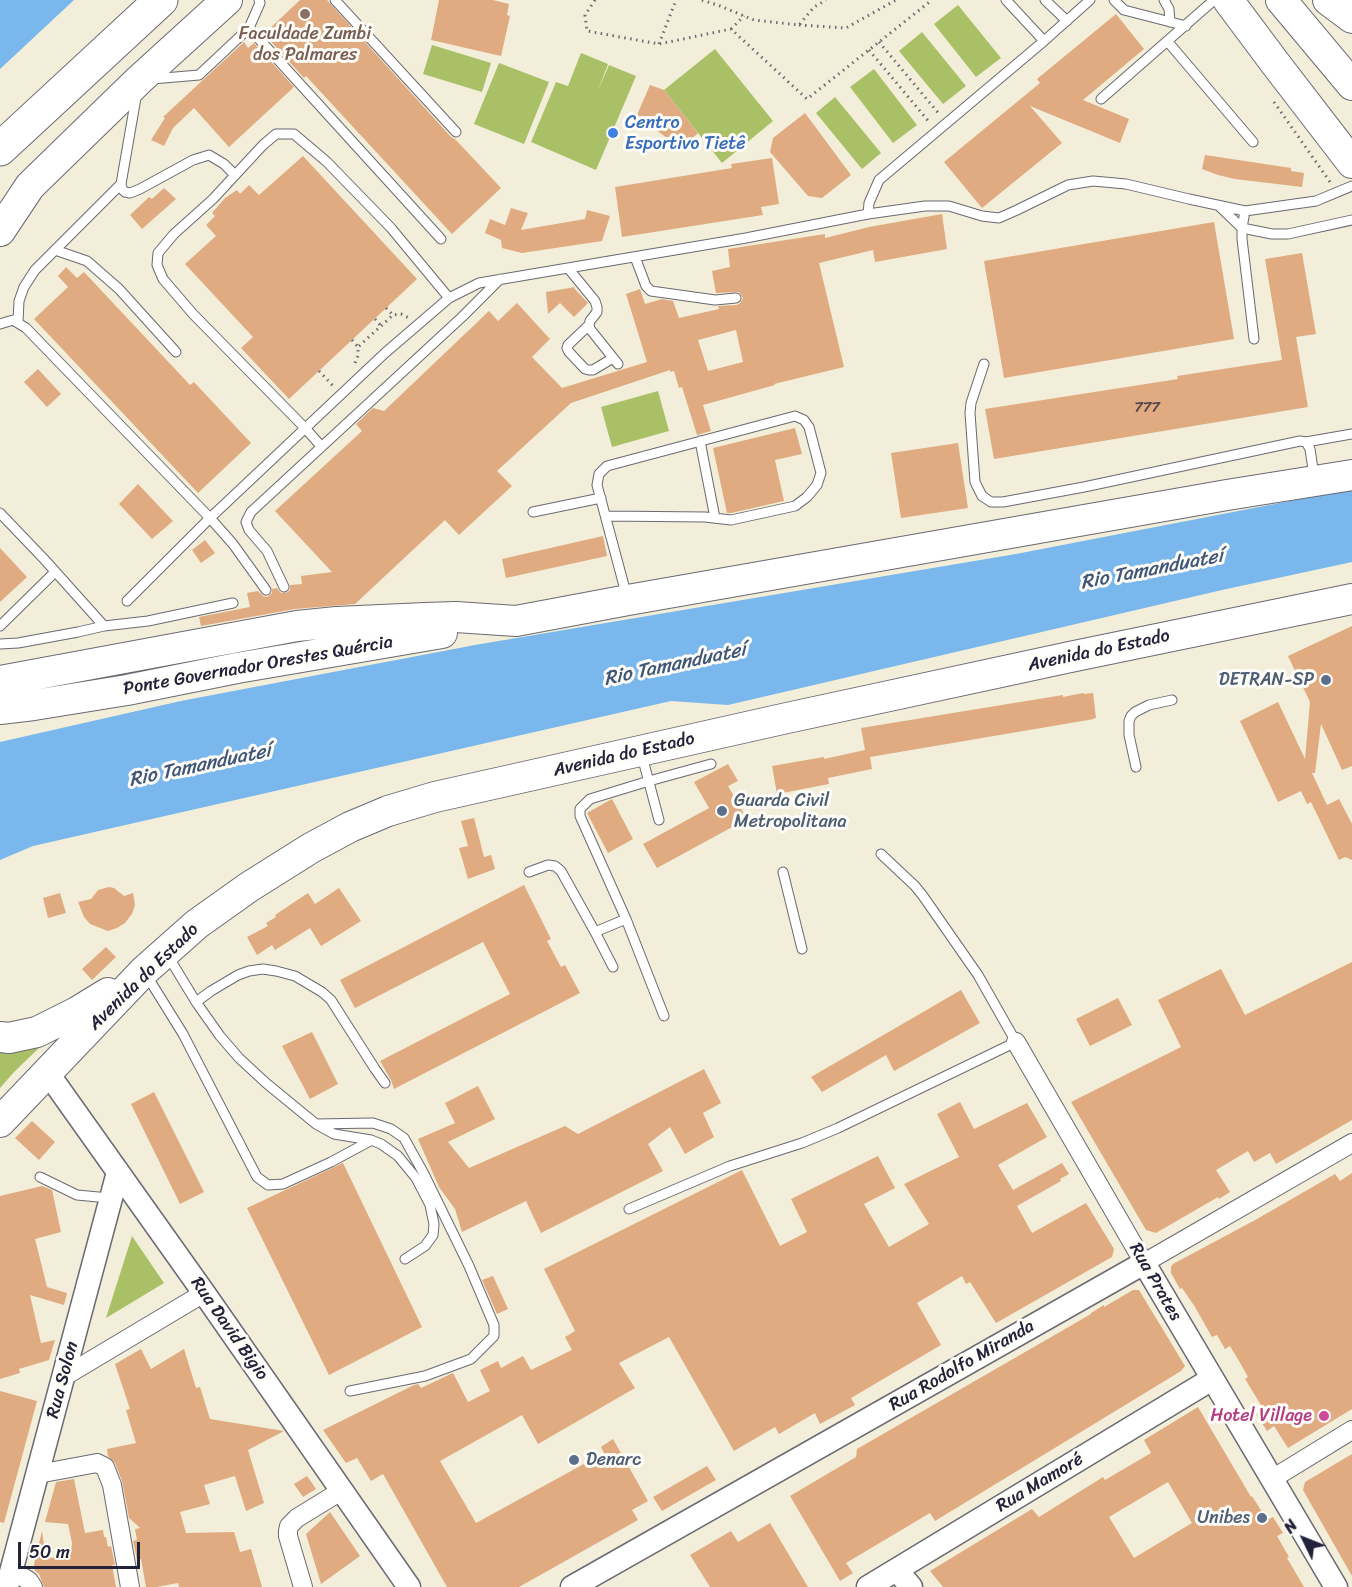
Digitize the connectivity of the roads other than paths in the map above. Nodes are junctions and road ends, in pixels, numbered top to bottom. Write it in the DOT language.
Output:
graph roads {
  1 [pos="161,0"];
  2 [pos="227,0"];
  3 [pos="259,0"];
  4 [pos="335,0"];
  5 [pos="1006,0"];
  6 [pos="1045,0"];
  7 [pos="1090,0"];
  8 [pos="1114,0"];
  9 [pos="1164,0"];
  10 [pos="1214,0"];
  11 [pos="1228,0"];
  12 [pos="1281,0"];
  13 [pos="1328,0"];
  14 [pos="1352,18"];
  15 [pos="1066,21"];
  16 [pos="1170,22"];
  17 [pos="1186,26"];
  18 [pos="249,28"];
  19 [pos="1044,41"];
  20 [pos="1168,42"];
  21 [pos="140,80"];
  22 [pos="1352,85"];
  23 [pos="1101,99"];
  24 [pos="456,132"];
  25 [pos="1253,142"];
  26 [pos="0,149"];
  27 [pos="1352,163"];
  28 [pos="235,175"];
  29 [pos="121,184"];
  30 [pos="30,186"];
  31 [pos="1352,186"];
  32 [pos="1217,205"];
  33 [pos="1245,211"];
  34 [pos="0,214"];
  35 [pos="868,214"];
  36 [pos="1352,220"];
  37 [pos="1242,228"];
  38 [pos="0,231"];
  39 [pos="441,239"];
  40 [pos="55,250"];
  41 [pos="635,257"];
  42 [pos="568,268"];
  43 [pos="500,279"];
  44 [pos="449,298"];
  45 [pos="736,298"];
  46 [pos="18,322"];
  47 [pos="0,324"];
  48 [pos="589,325"];
  49 [pos="1254,339"];
  50 [pos="176,352"];
  51 [pos="984,364"];
  52 [pos="305,428"];
  53 [pos="1352,434"];
  54 [pos="700,441"];
  55 [pos="1306,442"];
  56 [pos="321,446"];
  57 [pos="1352,475"];
  58 [pos="1315,481"];
  59 [pos="601,498"];
  60 [pos="533,512"];
  61 [pos="0,513"];
  62 [pos="606,516"];
  63 [pos="210,518"];
  64 [pos="715,518"];
  65 [pos="56,572"];
  66 [pos="278,573"];
  67 [pos="259,580"];
  68 [pos="284,586"];
  69 [pos="266,590"];
  70 [pos="1352,599"];
  71 [pos="628,600"];
  72 [pos="127,601"];
  73 [pos="233,603"];
  74 [pos="516,621"];
  75 [pos="0,626"];
  76 [pos="104,626"];
  77 [pos="0,644"];
  78 [pos="0,681"];
  79 [pos="1172,700"];
  80 [pos="0,709"];
  81 [pos="640,752"];
  82 [pos="711,764"];
  83 [pos="1136,767"];
  84 [pos="649,781"];
  85 [pos="659,820"];
  86 [pos="881,854"];
  87 [pos="529,872"];
  88 [pos="783,872"];
  89 [pos="626,919"];
  90 [pos="595,932"];
  91 [pos="802,948"];
  92 [pos="155,962"];
  93 [pos="613,967"];
  94 [pos="196,1002"];
  95 [pos="664,1016"];
  96 [pos="0,1037"];
  97 [pos="1016,1042"];
  98 [pos="47,1072"];
  99 [pos="385,1083"];
  100 [pos="0,1122"];
  101 [pos="316,1124"];
  102 [pos="371,1140"];
  103 [pos="1352,1143"];
  104 [pos="118,1172"];
  105 [pos="40,1177"];
  106 [pos="112,1198"];
  107 [pos="629,1209"];
  108 [pos="405,1259"];
  109 [pos="1143,1263"];
  110 [pos="204,1293"];
  111 [pos="65,1376"];
  112 [pos="1212,1379"];
  113 [pos="350,1391"];
  114 [pos="1352,1430"];
  115 [pos="38,1474"];
  116 [pos="1272,1479"];
  117 [pos="341,1491"];
  118 [pos="9,1578"];
  119 [pos="904,1578"];
  120 [pos="33,1587"];
  121 [pos="130,1587"];
  122 [pos="303,1587"];
  123 [pos="409,1587"];
  124 [pos="572,1587"];
  125 [pos="868,1587"];
  126 [pos="1336,1587"];
  1 -- 26 [label="highway"];
  2 -- 21 [label="highway"];
  3 -- 18 [label="lane"];
  4 -- 24 [label="lane"];
  5 -- 19 [label="lane"];
  6 -- 15 [label="lane"];
  7 -- 15 [label="lane"];
  8 -- 16 [label="lane"];
  9 -- 16 [label="lane"];
  10 -- 17 [label="lane"];
  11 -- 27 [label="highway"];
  12 -- 22 [label="highway"];
  13 -- 14 [label="highway"];
  15 -- 19 [label="lane"];
  16 -- 17 [label="lane"];
  17 -- 20 [label="lane"];
  18 -- 21 [label="lane"];
  18 -- 39 [label="lane"];
  19 -- 35 [label="lane"];
  20 -- 23 [label="lane"];
  20 -- 25 [label="lane"];
  21 -- 29 [label="lane"];
  21 -- 30 [label="highway"];
  28 -- 29 [label="lane"];
  28 -- 44 [label="lane"];
  28 -- 52 [label="lane"];
  29 -- 40 [label="lane"];
  30 -- 34 [label="highway"];
  30 -- 38 [label="highway"];
  31 -- 33 [label="lane"];
  32 -- 33 [label="lane"];
  32 -- 35 [label="lane"];
  32 -- 37 [label="lane"];
  33 -- 37 [label="lane"];
  35 -- 41 [label="lane"];
  36 -- 37 [label="lane"];
  37 -- 49 [label="lane"];
  40 -- 46 [label="lane"];
  40 -- 50 [label="lane"];
  41 -- 42 [label="lane"];
  41 -- 45 [label="lane"];
  42 -- 43 [label="lane"];
  42 -- 48 [label="lane"];
  43 -- 44 [label="lane"];
  43 -- 56 [label="lane"];
  44 -- 52 [label="lane"];
  46 -- 47 [label="lane"];
  46 -- 63 [label="lane"];
  48 -- 48 [label="lane"];
  51 -- 55 [label="lane"];
  52 -- 56 [label="lane"];
  52 -- 63 [label="lane"];
  53 -- 55 [label="lane"];
  54 -- 59 [label="lane"];
  54 -- 64 [label="lane"];
  54 -- 64 [label="lane"];
  55 -- 58 [label="lane"];
  56 -- 66 [label="lane"];
  57 -- 58 [label="highway"];
  58 -- 71 [label="highway"];
  59 -- 60 [label="lane"];
  59 -- 62 [label="lane"];
  61 -- 65 [label="lane"];
  62 -- 64 [label="lane"];
  62 -- 71 [label="lane"];
  63 -- 67 [label="lane"];
  63 -- 72 [label="lane"];
  65 -- 75 [label="lane"];
  65 -- 76 [label="lane"];
  66 -- 67 [label="lane"];
  66 -- 68 [label="lane"];
  67 -- 69 [label="lane"];
  70 -- 81 [label="highway, Avenida do Estado"];
  71 -- 74 [label="highway"];
  73 -- 76 [label="lane"];
  74 -- 78 [label="highway"];
  74 -- 80 [label="highway, Ponte Governador Orestes Quércia"];
  76 -- 77 [label="lane"];
  79 -- 83 [label="lane"];
  81 -- 84 [label="lane"];
  81 -- 92 [label="highway, Avenida do Estado"];
  82 -- 84 [label="lane"];
  84 -- 85 [label="lane"];
  84 -- 89 [label="lane"];
  86 -- 97 [label="lane, Rua Prates"];
  87 -- 90 [label="lane"];
  88 -- 91 [label="lane"];
  89 -- 90 [label="lane"];
  89 -- 95 [label="lane"];
  90 -- 93 [label="lane"];
  92 -- 94 [label="lane"];
  92 -- 96 [label="highway"];
  92 -- 98 [label="highway, Avenida do Estado"];
  92 -- 102 [label="lane"];
  94 -- 99 [label="lane"];
  94 -- 101 [label="lane"];
  97 -- 107 [label="lane"];
  97 -- 109 [label="street, Rua Prates"];
  98 -- 100 [label="highway, Avenida do Estado"];
  98 -- 104 [label="street, Rua David Bigio"];
  101 -- 102 [label="lane"];
  101 -- 113 [label="lane"];
  102 -- 108 [label="lane"];
  103 -- 109 [label="street, Rua Rodolfo Miranda"];
  104 -- 106 [label="street, Rua Solon"];
  104 -- 110 [label="street, Rua David Bigio"];
  105 -- 106 [label="lane"];
  106 -- 111 [label="street, Rua Solon"];
  109 -- 112 [label="street, Rua Prates"];
  109 -- 124 [label="street, Rua Rodolfo Miranda"];
  110 -- 111 [label="street"];
  110 -- 117 [label="street, Rua David Bigio"];
  111 -- 115 [label="street, Rua Solon"];
  112 -- 116 [label="street, Rua Prates"];
  112 -- 119 [label="street, Rua Mamoré"];
  114 -- 116 [label="street"];
  115 -- 118 [label="street, Rua Solon"];
  115 -- 121 [label="street"];
  116 -- 126 [label="street, Rua Prates"];
  117 -- 122 [label="street"];
  117 -- 123 [label="street, Rua David Bigio"];
  118 -- 120 [label="street"];
  119 -- 125 [label="street, Rua Mamoré"];
}
